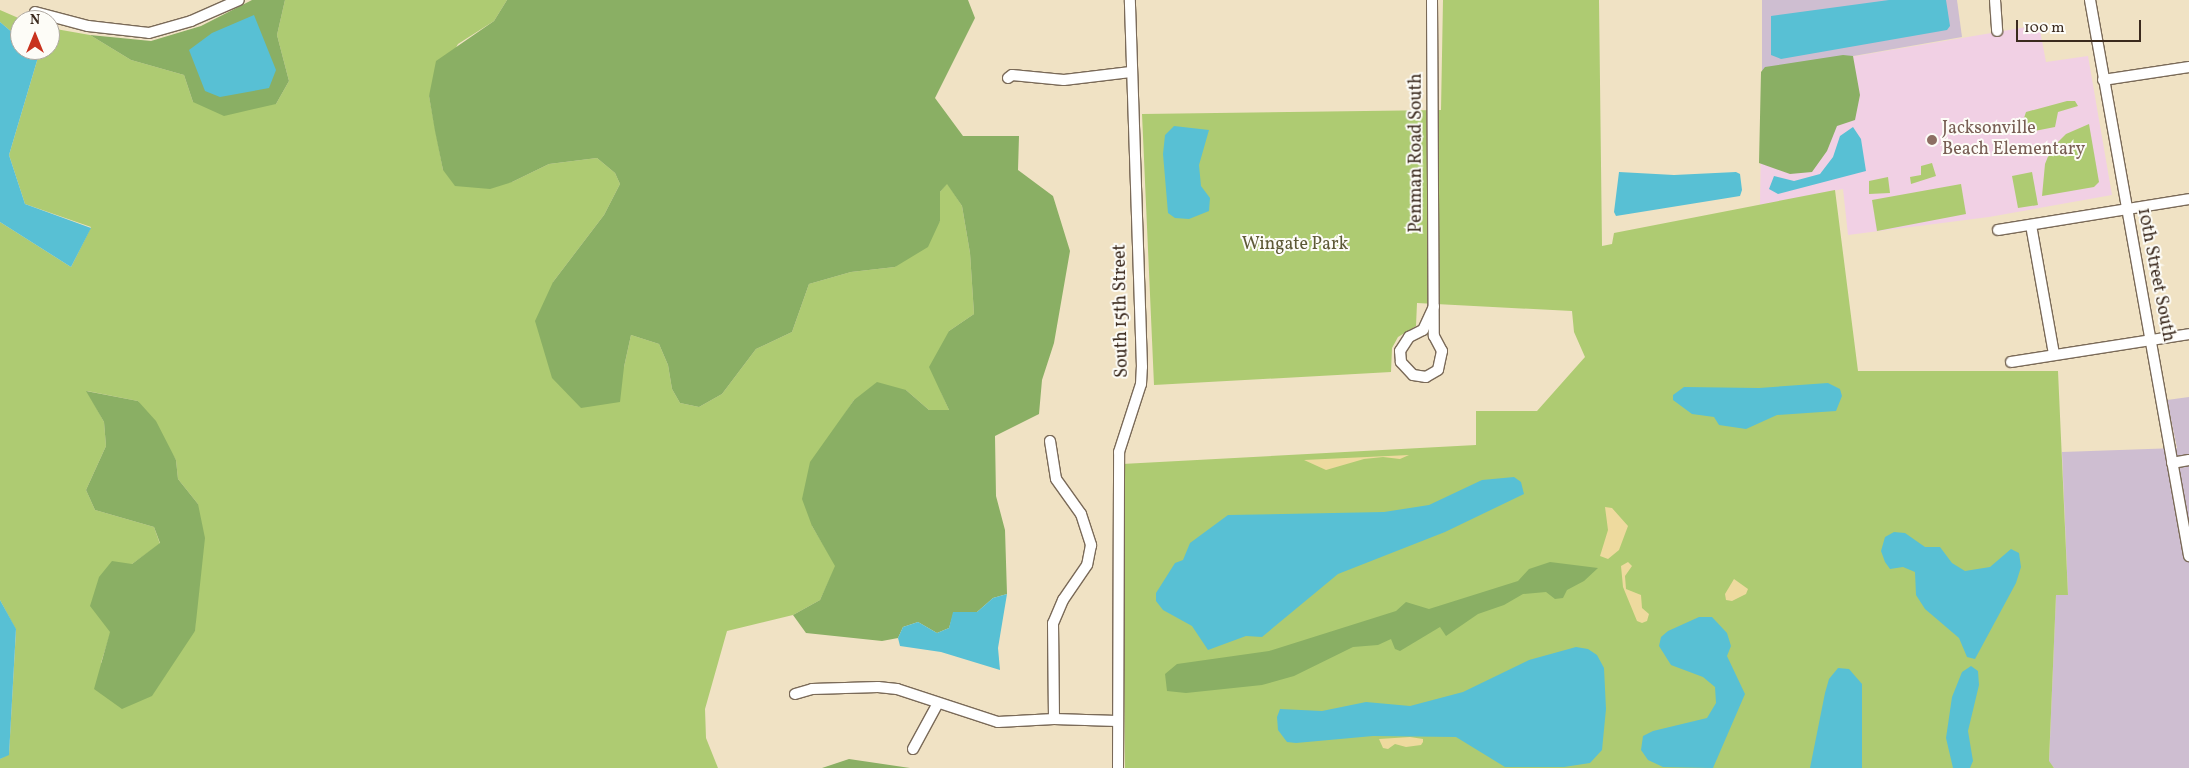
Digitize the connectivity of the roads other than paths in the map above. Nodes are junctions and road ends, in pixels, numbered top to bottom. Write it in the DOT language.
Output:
graph roads {
  1 [pos="239,0"];
  2 [pos="1130,0"];
  3 [pos="1432,0"];
  4 [pos="1995,0"];
  5 [pos="2090,0"];
  6 [pos="60,19"];
  7 [pos="1997,32"];
  8 [pos="2189,67"];
  9 [pos="1132,72"];
  10 [pos="1008,78"];
  11 [pos="2103,80"];
  12 [pos="2189,199"];
  13 [pos="2125,209"];
  14 [pos="2031,225"];
  15 [pos="1998,230"];
  16 [pos="1434,306"];
  17 [pos="2189,334"];
  18 [pos="1417,335"];
  19 [pos="2151,341"];
  20 [pos="1438,344"];
  21 [pos="2054,354"];
  22 [pos="2010,362"];
  23 [pos="1050,441"];
  24 [pos="2189,460"];
  25 [pos="2172,463"];
  26 [pos="2189,556"];
  27 [pos="795,694"];
  28 [pos="938,703"];
  29 [pos="1054,719"];
  30 [pos="1117,721"];
  31 [pos="913,749"];
  32 [pos="1118,768"];
  1 -- 6 [label="street"];
  2 -- 9 [label="street, South 15th Street"];
  3 -- 16 [label="street, Penman Road South"];
  4 -- 7 [label="street"];
  5 -- 11 [label="street, 10th Street South"];
  8 -- 11 [label="street"];
  9 -- 10 [label="street"];
  9 -- 30 [label="street, South 15th Street"];
  11 -- 13 [label="street, 10th Street South"];
  12 -- 13 [label="street"];
  13 -- 14 [label="street"];
  13 -- 19 [label="street, 10th Street South"];
  14 -- 15 [label="street"];
  14 -- 21 [label="street"];
  16 -- 18 [label="street, Penman Road South"];
  16 -- 20 [label="street, Penman Road South"];
  17 -- 19 [label="street"];
  18 -- 20 [label="street"];
  18 -- 20 [label="street, Penman Road South"];
  19 -- 21 [label="street"];
  19 -- 25 [label="street, 10th Street South"];
  21 -- 22 [label="street"];
  23 -- 29 [label="street"];
  24 -- 25 [label="street"];
  25 -- 26 [label="street, 10th Street South"];
  27 -- 28 [label="street"];
  28 -- 29 [label="street"];
  28 -- 31 [label="street"];
  29 -- 30 [label="street"];
  30 -- 32 [label="street, South 15th Street"];
}
